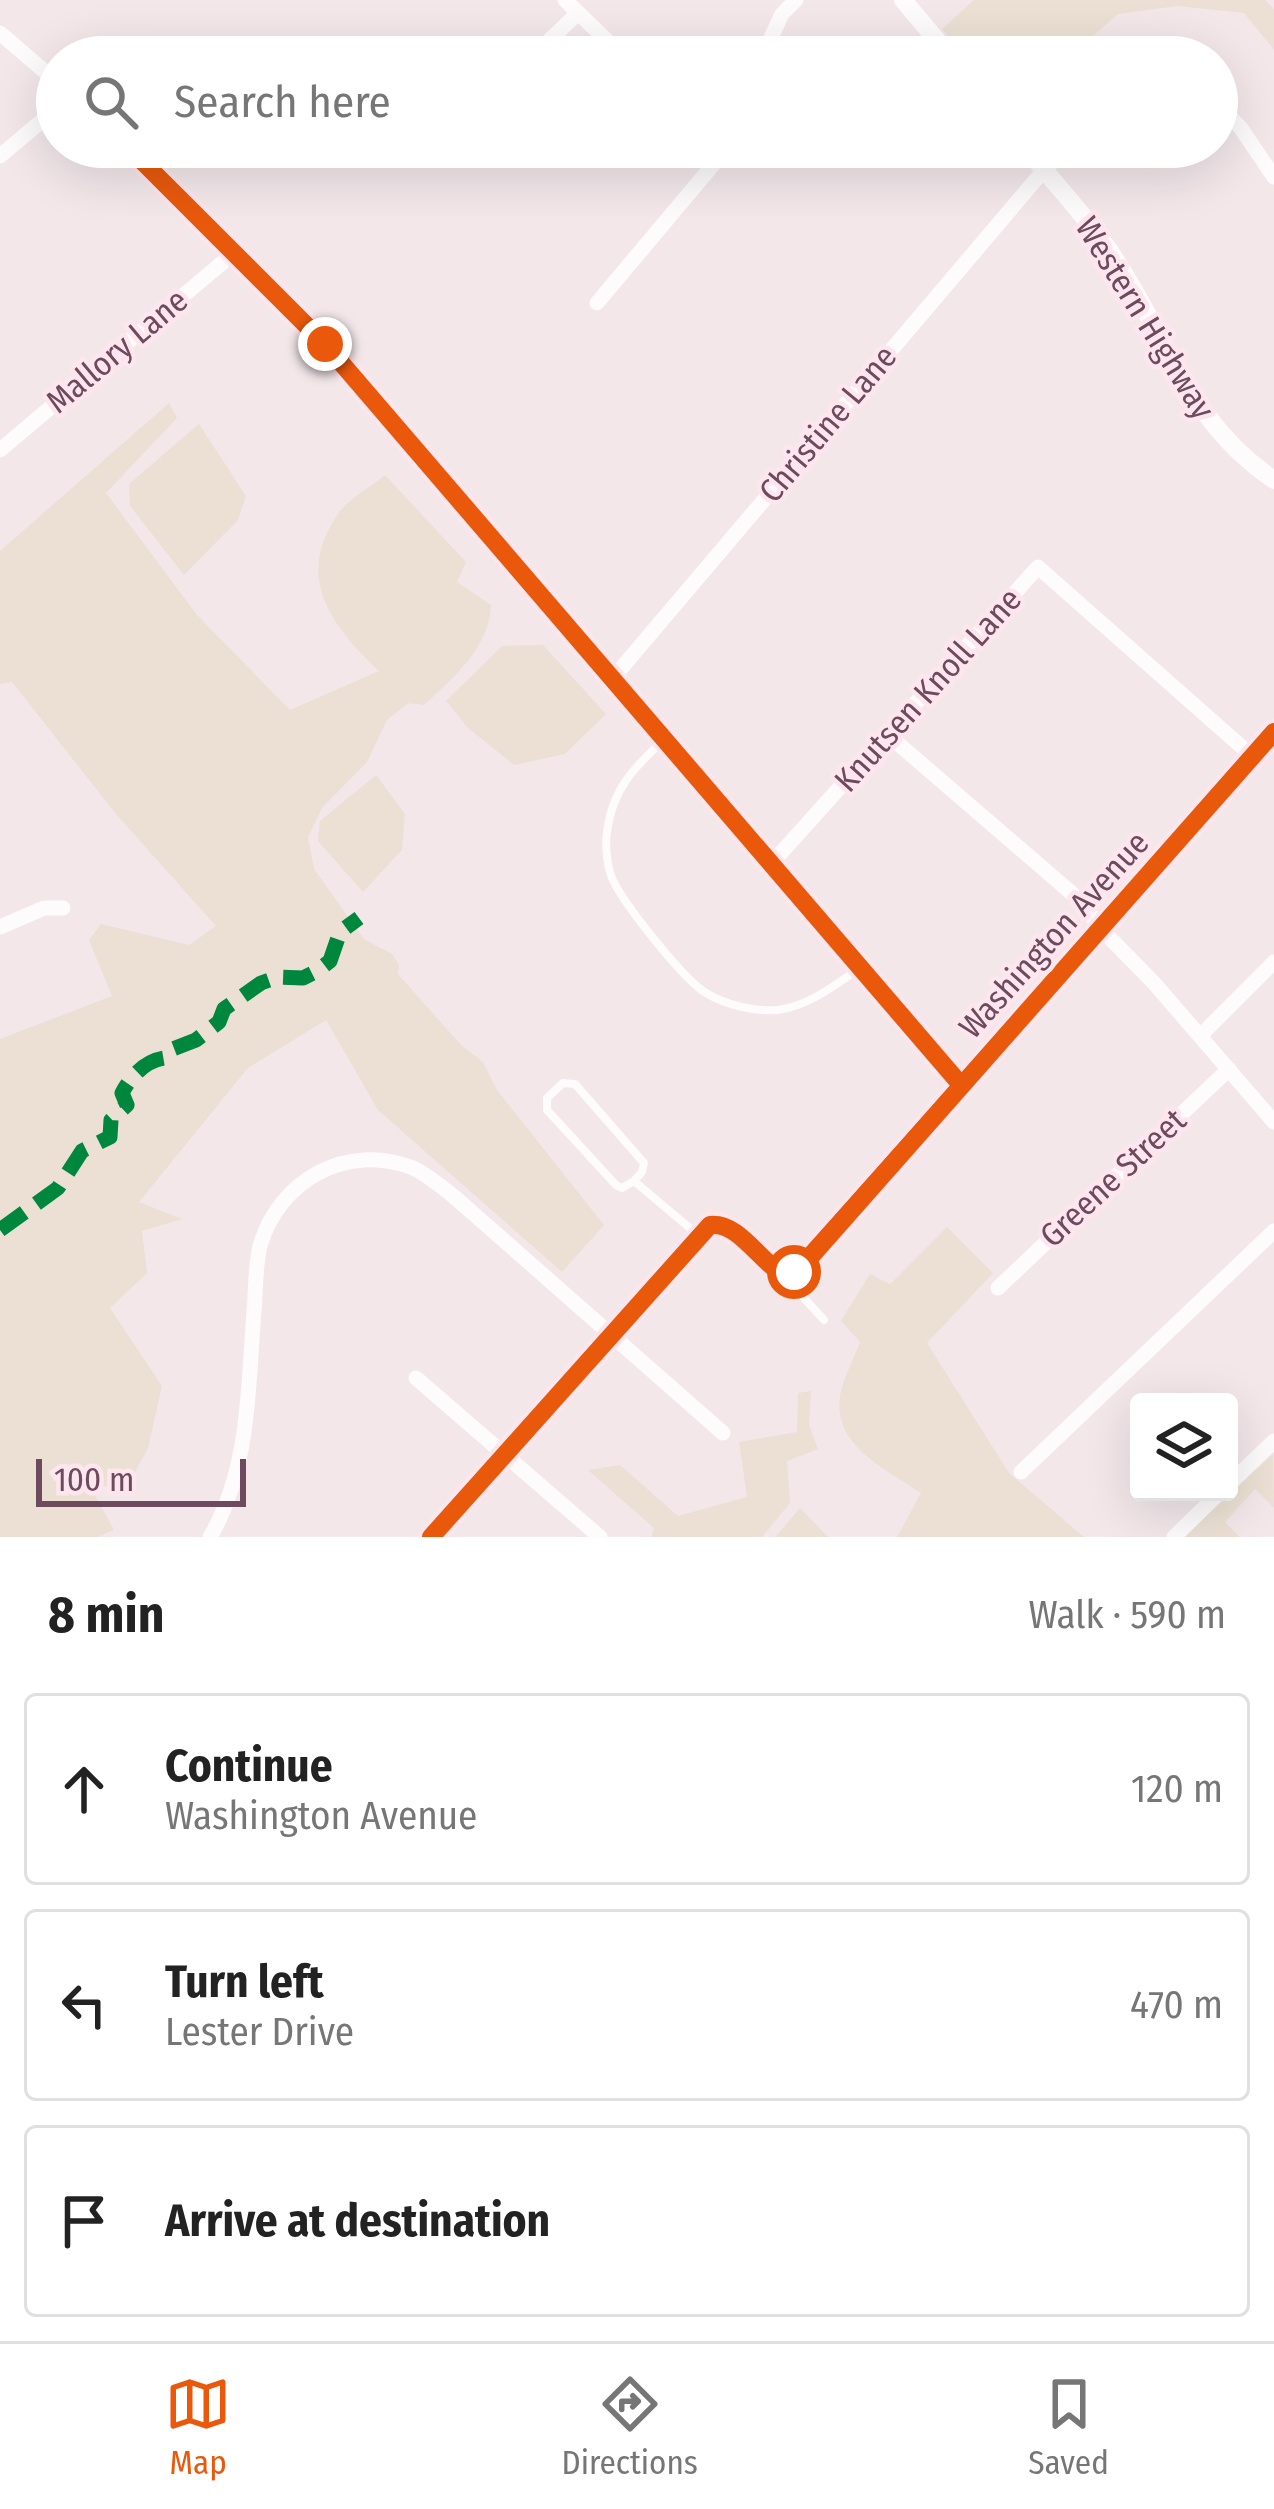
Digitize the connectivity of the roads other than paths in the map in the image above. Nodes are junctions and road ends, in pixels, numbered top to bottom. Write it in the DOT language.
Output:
graph roads {
  1 [pos="565,0"];
  2 [pos="796,0"];
  3 [pos="903,0"];
  4 [pos="578,13"];
  5 [pos="0,33"];
  6 [pos="554,36"];
  7 [pos="602,36"];
  8 [pos="772,36"];
  9 [pos="933,36"];
  10 [pos="36,64"];
  11 [pos="1238,125"];
  12 [pos="36,126"];
  13 [pos="0,156"];
  14 [pos="149,168"];
  15 [pos="710,168"];
  16 [pos="1044,170"];
  17 [pos="1274,177"];
  18 [pos="235,252"];
  19 [pos="598,303"];
  20 [pos="0,450"];
  21 [pos="1274,480"];
  22 [pos="613,678"];
  23 [pos="1274,732"];
  24 [pos="888,735"];
  25 [pos="665,739"];
  26 [pos="1252,756"];
  27 [pos="771,864"];
  28 [pos="63,908"];
  29 [pos="0,927"];
  30 [pos="1100,928"];
  31 [pos="1274,962"];
  32 [pos="860,968"];
  33 [pos="1200,1036"];
  34 [pos="1228,1069"];
  35 [pos="961,1085"];
  36 [pos="1274,1123"];
  37 [pos="634,1181"];
  38 [pos="1274,1231"];
  39 [pos="699,1235"];
  40 [pos="781,1273"];
  41 [pos="998,1288"];
  42 [pos="824,1320"];
  43 [pos="612,1335"];
  44 [pos="416,1378"];
  45 [pos="723,1433"];
  46 [pos="1274,1441"];
  47 [pos="504,1454"];
  48 [pos="1021,1472"];
  49 [pos="1238,1475"];
  50 [pos="1211,1501"];
  51 [pos="210,1537"];
  52 [pos="431,1537"];
  53 [pos="600,1537"];
  54 [pos="1174,1537"];
  1 -- 4 [label="street"];
  2 -- 8 [label="street"];
  3 -- 9 [label="street"];
  4 -- 6 [label="street"];
  4 -- 7 [label="street"];
  5 -- 10 [label="street"];
  11 -- 17 [label="street"];
  12 -- 13 [label="street"];
  14 -- 18 [label="street"];
  15 -- 19 [label="street"];
  16 -- 21 [label="street, Western Highway"];
  16 -- 22 [label="street, Christine Lane"];
  18 -- 20 [label="street, Mallory Lane"];
  18 -- 22 [label="street"];
  22 -- 25 [label="street"];
  23 -- 26 [label="street, Washington Avenue"];
  24 -- 26 [label="street, Knutsen Knoll Lane"];
  24 -- 27 [label="street, Knutsen Knoll Lane"];
  24 -- 30 [label="street"];
  25 -- 27 [label="street"];
  25 -- 32 [label="lane"];
  26 -- 30 [label="street, Washington Avenue"];
  27 -- 32 [label="street"];
  28 -- 29 [label="street"];
  30 -- 33 [label="street"];
  30 -- 35 [label="street, Washington Avenue"];
  31 -- 33 [label="street"];
  32 -- 35 [label="street"];
  33 -- 34 [label="street"];
  34 -- 36 [label="street"];
  34 -- 41 [label="street, Greene Street"];
  35 -- 40 [label="street, Washington Avenue"];
  37 -- 37 [label="lane"];
  37 -- 39 [label="lane"];
  38 -- 48 [label="street"];
  39 -- 40 [label="street"];
  39 -- 43 [label="street"];
  40 -- 42 [label="lane"];
  43 -- 45 [label="street"];
  43 -- 47 [label="street"];
  43 -- 51 [label="street"];
  44 -- 47 [label="street"];
  46 -- 49 [label="street"];
  47 -- 52 [label="street"];
  47 -- 53 [label="street"];
  50 -- 54 [label="street"];
}
